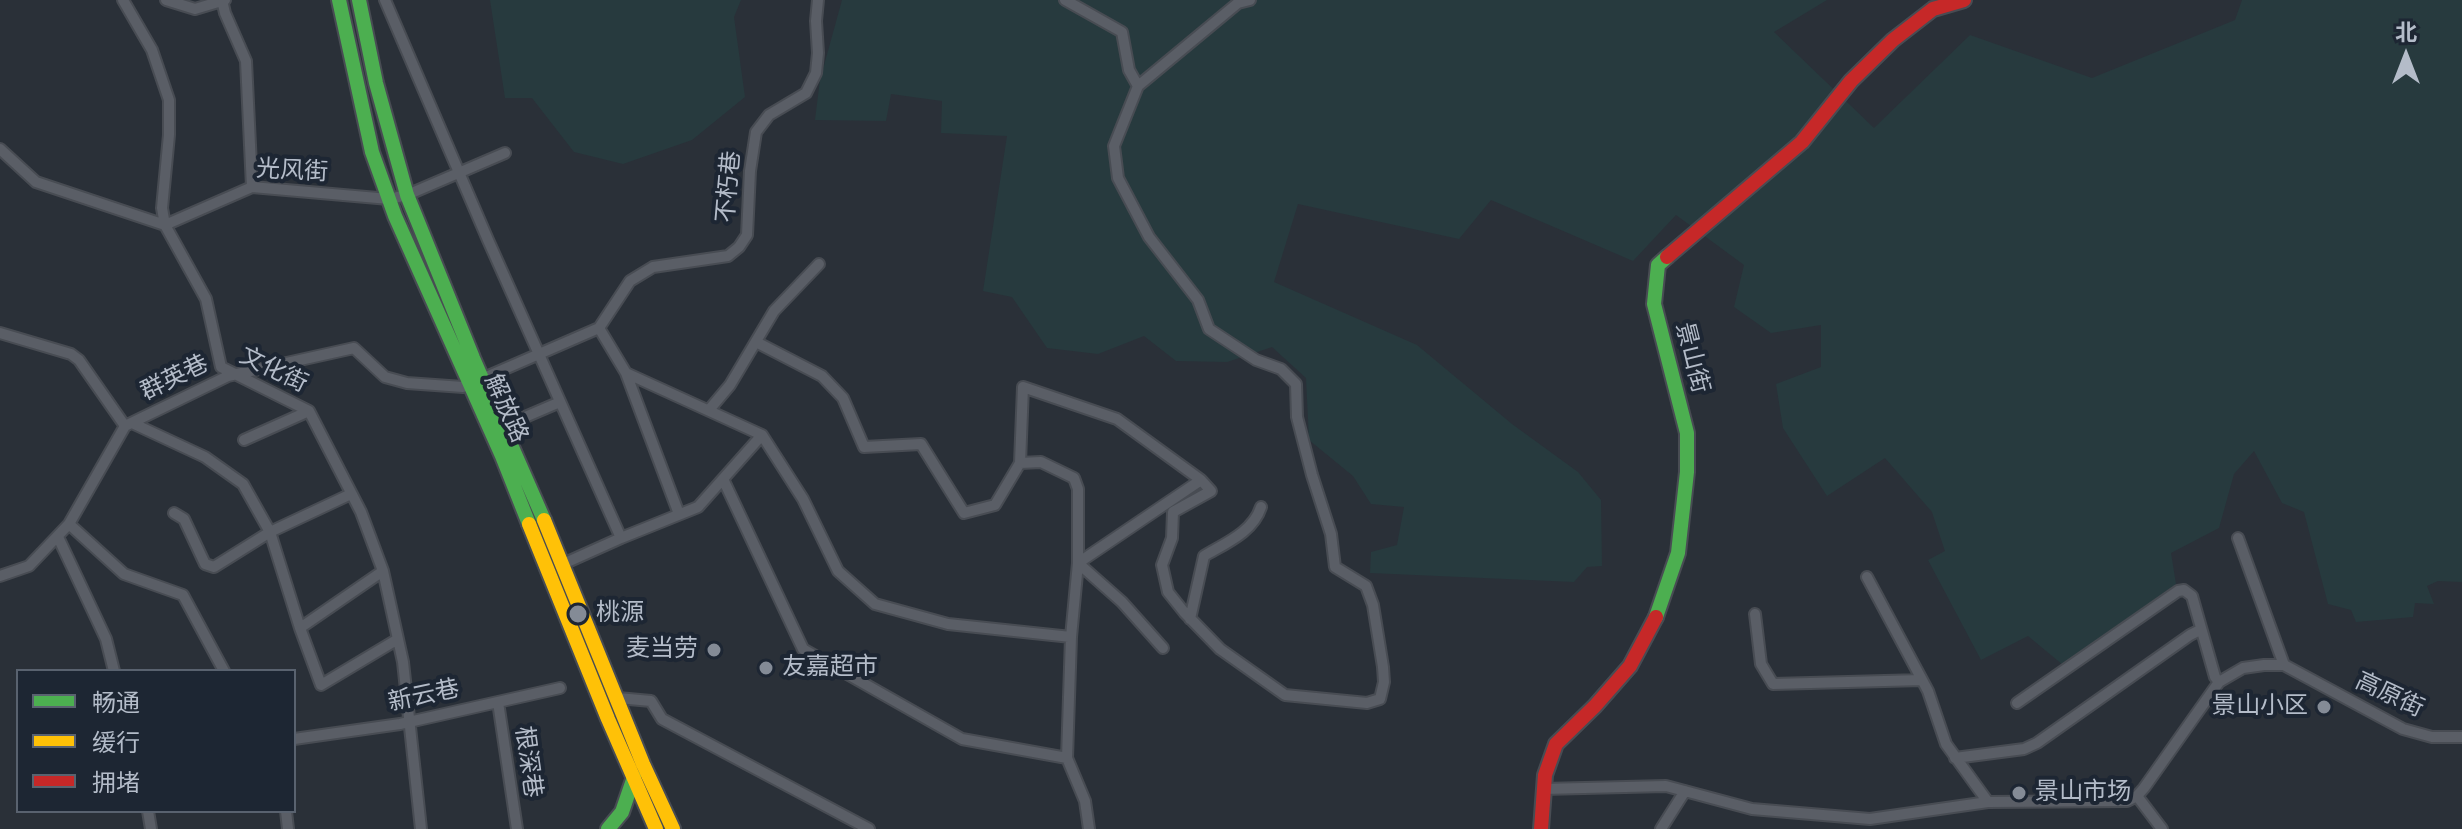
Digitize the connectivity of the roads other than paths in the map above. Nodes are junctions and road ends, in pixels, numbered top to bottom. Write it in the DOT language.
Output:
graph roads {
  1 [pos="123,0"];
  2 [pos="166,0"];
  3 [pos="339,0"];
  4 [pos="359,0"];
  5 [pos="385,0"];
  6 [pos="818,0"];
  7 [pos="1065,0"];
  8 [pos="1250,0"];
  9 [pos="1964,0"];
  10 [pos="223,1"];
  11 [pos="1138,86"];
  12 [pos="0,149"];
  13 [pos="505,153"];
  14 [pos="459,173"];
  15 [pos="252,187"];
  16 [pos="407,195"];
  17 [pos="389,199"];
  18 [pos="165,225"];
  19 [pos="819,264"];
  20 [pos="599,328"];
  21 [pos="0,333"];
  22 [pos="756,342"];
  23 [pos="538,353"];
  24 [pos="626,373"];
  25 [pos="234,374"];
  26 [pos="476,382"];
  27 [pos="560,402"];
  28 [pos="709,410"];
  29 [pos="309,411"];
  30 [pos="128,424"];
  31 [pos="504,426"];
  32 [pos="762,435"];
  33 [pos="244,440"];
  34 [pos="1020,463"];
  35 [pos="723,479"];
  36 [pos="1201,480"];
  37 [pos="351,494"];
  38 [pos="1261,507"];
  39 [pos="174,513"];
  40 [pos="679,514"];
  41 [pos="69,524"];
  42 [pos="270,532"];
  43 [pos="58,537"];
  44 [pos="621,538"];
  45 [pos="2238,538"];
  46 [pos="1078,563"];
  47 [pos="563,564"];
  48 [pos="383,571"];
  49 [pos="0,576"];
  50 [pos="1867,577"];
  51 [pos="1755,614"];
  52 [pos="1190,619"];
  53 [pos="300,628"];
  54 [pos="2200,630"];
  55 [pos="1071,637"];
  56 [pos="398,639"];
  57 [pos="1163,648"];
  58 [pos="2284,665"];
  59 [pos="114,669"];
  60 [pos="223,669"];
  61 [pos="1922,680"];
  62 [pos="2219,682"];
  63 [pos="560,688"];
  64 [pos="618,698"];
  65 [pos="498,702"];
  66 [pos="2017,703"];
  67 [pos="409,722"];
  68 [pos="2462,737"];
  69 [pos="296,739"];
  70 [pos="1067,758"];
  71 [pos="1955,758"];
  72 [pos="634,777"];
  73 [pos="1543,789"];
  74 [pos="1685,791"];
  75 [pos="2137,796"];
  76 [pos="1988,802"];
  77 [pos="662,805"];
  78 [pos="1859,823"];
  79 [pos="421,829"];
  80 [pos="517,829"];
  81 [pos="608,829"];
  82 [pos="656,829"];
  83 [pos="666,829"];
  84 [pos="673,829"];
  85 [pos="869,829"];
  86 [pos="1089,829"];
  87 [pos="1541,829"];
  88 [pos="1661,829"];
  89 [pos="2162,829"];
  1 -- 18 [label="street, 文化街"];
  2 -- 10 [label="street"];
  3 -- 17 [label="main road, 解放路"];
  4 -- 16 [label="main road, 解放路"];
  5 -- 14 [label="street"];
  6 -- 20 [label="street, 不朽巷"];
  7 -- 11 [label="street"];
  8 -- 11 [label="street"];
  9 -- 73 [label="main road, 景山街"];
  10 -- 15 [label="street"];
  11 -- 52 [label="street"];
  12 -- 18 [label="street"];
  13 -- 14 [label="street, 光风街"];
  14 -- 16 [label="street, 光风街"];
  14 -- 23 [label="street"];
  15 -- 17 [label="street, 光风街"];
  15 -- 18 [label="street, 光风街"];
  16 -- 17 [label="street, 光风街"];
  16 -- 26 [label="main road, 解放路"];
  17 -- 26 [label="main road, 解放路"];
  18 -- 25 [label="street, 文化街"];
  19 -- 22 [label="street"];
  20 -- 23 [label="street"];
  20 -- 24 [label="street"];
  21 -- 30 [label="street"];
  22 -- 28 [label="street"];
  22 -- 34 [label="street"];
  23 -- 26 [label="street"];
  23 -- 27 [label="street"];
  24 -- 28 [label="street"];
  24 -- 40 [label="street"];
  25 -- 26 [label="street, 群英巷"];
  25 -- 29 [label="street, 文化街"];
  25 -- 30 [label="street, 群英巷"];
  26 -- 31 [label="main road, 解放路"];
  26 -- 72 [label="main road, 解放路"];
  27 -- 31 [label="street"];
  27 -- 44 [label="street"];
  28 -- 32 [label="street"];
  29 -- 33 [label="street"];
  29 -- 37 [label="street, 文化街"];
  30 -- 41 [label="street, 群英巷"];
  30 -- 42 [label="street"];
  31 -- 47 [label="main road, 解放路"];
  32 -- 35 [label="street"];
  32 -- 55 [label="street"];
  34 -- 36 [label="street"];
  34 -- 46 [label="street"];
  35 -- 40 [label="street"];
  35 -- 70 [label="street"];
  36 -- 46 [label="street"];
  36 -- 52 [label="street"];
  37 -- 42 [label="street"];
  37 -- 48 [label="street, 文化街"];
  38 -- 52 [label="street"];
  39 -- 42 [label="street"];
  40 -- 44 [label="street"];
  41 -- 43 [label="street, 群英巷"];
  41 -- 60 [label="street"];
  42 -- 53 [label="street"];
  43 -- 49 [label="street, 群英巷"];
  43 -- 59 [label="street"];
  44 -- 47 [label="street"];
  45 -- 58 [label="street"];
  46 -- 55 [label="street"];
  46 -- 57 [label="street"];
  47 -- 64 [label="main road, 解放路"];
  48 -- 53 [label="street"];
  48 -- 56 [label="street, 文化街"];
  50 -- 61 [label="street"];
  51 -- 61 [label="street"];
  53 -- 56 [label="street"];
  54 -- 62 [label="street"];
  54 -- 66 [label="street"];
  54 -- 71 [label="street"];
  55 -- 70 [label="street"];
  56 -- 67 [label="street, 文化街"];
  58 -- 62 [label="street"];
  58 -- 68 [label="street, 高原街"];
  61 -- 71 [label="street"];
  62 -- 75 [label="street"];
  63 -- 65 [label="street, 新云巷"];
  64 -- 77 [label="main road, 解放路"];
  64 -- 85 [label="street"];
  65 -- 67 [label="street, 新云巷"];
  65 -- 80 [label="street, 根深巷"];
  67 -- 69 [label="street, 新云巷"];
  67 -- 79 [label="street, 文化街"];
  70 -- 86 [label="street"];
  71 -- 76 [label="street"];
  72 -- 81 [label="main road"];
  72 -- 82 [label="main road, 解放路"];
  73 -- 74 [label="street"];
  73 -- 87 [label="main road, 景山街"];
  74 -- 78 [label="street"];
  74 -- 88 [label="street"];
  75 -- 76 [label="street"];
  75 -- 89 [label="street"];
  76 -- 78 [label="street"];
  77 -- 83 [label="main road"];
  77 -- 84 [label="main road, 解放路"];
}
